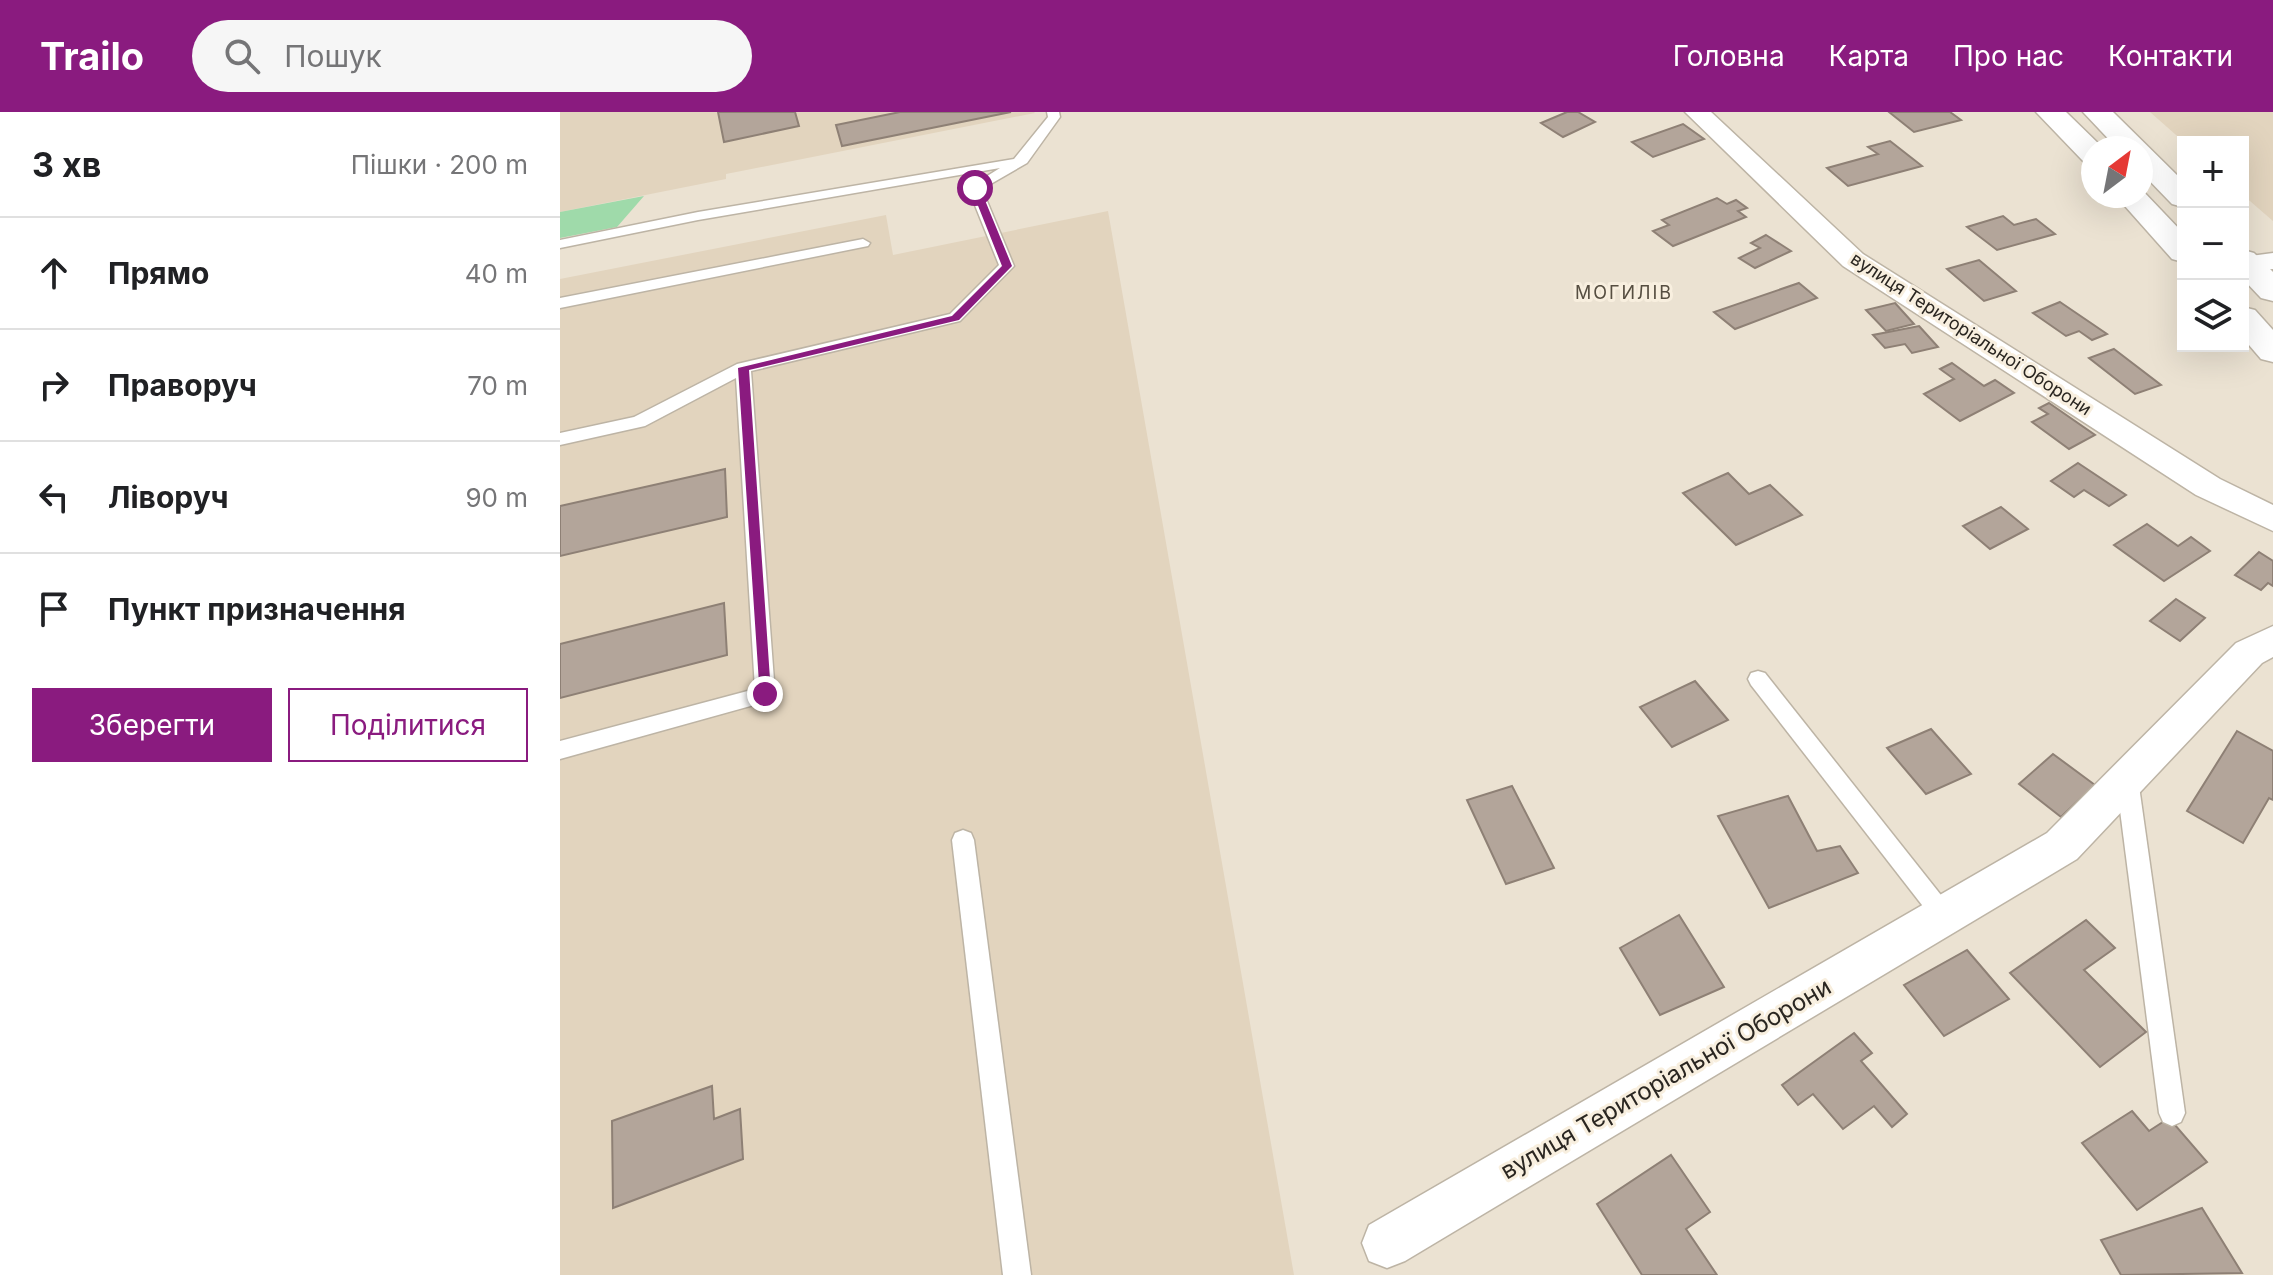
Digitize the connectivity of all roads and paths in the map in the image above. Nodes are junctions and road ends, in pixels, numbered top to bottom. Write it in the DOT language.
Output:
graph roads {
  1 [pos="1053,112"];
  2 [pos="1697,112"];
  3 [pos="2050,112"];
  4 [pos="2097,112"];
  5 [pos="2122,136"];
  6 [pos="2081,143"];
  7 [pos="1022,160"];
  8 [pos="2153,167"];
  9 [pos="2177,192"];
  10 [pos="2142,208"];
  11 [pos="863,243"];
  12 [pos="560,244"];
  13 [pos="2177,246"];
  14 [pos="2254,262"];
  15 [pos="2273,291"];
  16 [pos="560,303"];
  17 [pos="2249,324"];
  18 [pos="2273,351"];
  19 [pos="743,368"];
  20 [pos="560,439"];
  21 [pos="2273,519"];
  22 [pos="2273,640"];
  23 [pos="1758,679"];
  24 [pos="560,750"];
  25 [pos="2127,779"];
  26 [pos="963,840"];
  27 [pos="1944,916"];
  28 [pos="2172,1113"];
  29 [pos="1387,1243"];
  30 [pos="1017,1275"];
  1 -- 7 [label="lane"];
  2 -- 21 [label="street, вулиця Територіальної Оборони"];
  3 -- 6 [label="highway"];
  4 -- 5 [label="highway"];
  7 -- 12 [label="lane"];
  7 -- 19 [label="lane"];
  8 -- 9 [label="highway"];
  10 -- 13 [label="highway"];
  11 -- 16 [label="lane"];
  14 -- 15 [label="highway"];
  17 -- 18 [label="highway"];
  19 -- 20 [label="lane"];
  19 -- 24 [label="lane"];
  22 -- 25 [label="street, вулиця Територіальної Оборони"];
  23 -- 27 [label="lane"];
  25 -- 27 [label="street, вулиця Територіальної Оборони"];
  25 -- 28 [label="lane"];
  26 -- 30 [label="lane"];
  27 -- 29 [label="street, вулиця Територіальної Оборони"];
}
